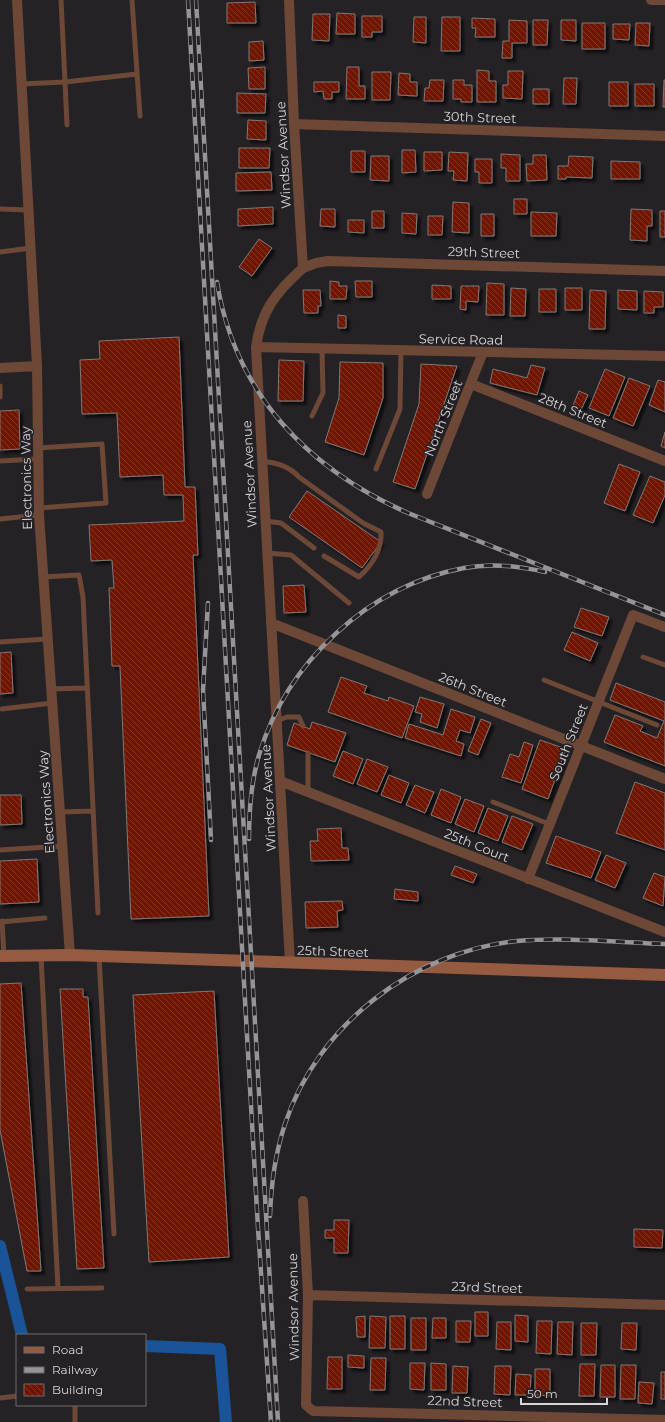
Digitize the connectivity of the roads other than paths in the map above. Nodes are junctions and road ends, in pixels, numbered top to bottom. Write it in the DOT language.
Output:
graph roads {
  1 [pos="17,0"];
  2 [pos="61,0"];
  3 [pos="132,0"];
  4 [pos="289,0"];
  5 [pos="651,0"];
  6 [pos="665,0"];
  7 [pos="137,74"];
  8 [pos="65,82"];
  9 [pos="21,84"];
  10 [pos="140,116"];
  11 [pos="294,124"];
  12 [pos="67,126"];
  13 [pos="665,136"];
  14 [pos="0,209"];
  15 [pos="28,210"];
  16 [pos="31,248"];
  17 [pos="0,252"];
  18 [pos="303,268"];
  19 [pos="665,271"];
  20 [pos="256,347"];
  21 [pos="322,349"];
  22 [pos="401,350"];
  23 [pos="483,352"];
  24 [pos="665,356"];
  25 [pos="37,366"];
  26 [pos="0,368"];
  27 [pos="471,384"];
  28 [pos="0,386"];
  29 [pos="0,397"];
  30 [pos="312,416"];
  31 [pos="38,448"];
  32 [pos="38,459"];
  33 [pos="0,461"];
  34 [pos="262,461"];
  35 [pos="665,461"];
  36 [pos="376,469"];
  37 [pos="427,494"];
  38 [pos="39,511"];
  39 [pos="0,519"];
  40 [pos="265,521"];
  41 [pos="314,548"];
  42 [pos="267,553"];
  43 [pos="324,556"];
  44 [pos="43,577"];
  45 [pos="350,603"];
  46 [pos="271,623"];
  47 [pos="665,628"];
  48 [pos="48,638"];
  49 [pos="0,642"];
  50 [pos="643,657"];
  51 [pos="665,665"];
  52 [pos="544,680"];
  53 [pos="87,688"];
  54 [pos="51,689"];
  55 [pos="598,702"];
  56 [pos="52,703"];
  57 [pos="2,709"];
  58 [pos="276,722"];
  59 [pos="657,725"];
  60 [pos="303,726"];
  61 [pos="581,746"];
  62 [pos="308,753"];
  63 [pos="665,779"];
  64 [pos="280,781"];
  65 [pos="308,792"];
  66 [pos="493,802"];
  67 [pos="93,811"];
  68 [pos="60,812"];
  69 [pos="550,824"];
  70 [pos="62,846"];
  71 [pos="0,850"];
  72 [pos="528,879"];
  73 [pos="98,913"];
  74 [pos="45,918"];
  75 [pos="1,922"];
  76 [pos="665,932"];
  77 [pos="41,955"];
  78 [pos="70,955"];
  79 [pos="2,956"];
  80 [pos="99,956"];
  81 [pos="290,963"];
  82 [pos="665,975"];
  83 [pos="303,1201"];
  84 [pos="114,1234"];
  85 [pos="58,1288"];
  86 [pos="102,1288"];
  87 [pos="27,1289"];
  88 [pos="308,1295"];
  89 [pos="665,1305"];
  90 [pos="16,1396"];
  91 [pos="0,1398"];
  92 [pos="74,1406"];
  93 [pos="313,1410"];
  94 [pos="665,1420"];
  95 [pos="75,1422"];
  1 -- 9 [label="street, Electronics Way"];
  2 -- 8 [label="lane"];
  3 -- 7 [label="lane"];
  4 -- 11 [label="street, Windsor Avenue"];
  5 -- 6 [label="street"];
  7 -- 8 [label="lane"];
  7 -- 10 [label="lane"];
  8 -- 9 [label="lane"];
  8 -- 12 [label="lane"];
  9 -- 15 [label="street, Electronics Way"];
  11 -- 13 [label="street, 30th Street"];
  11 -- 18 [label="street, Windsor Avenue"];
  14 -- 15 [label="lane"];
  15 -- 16 [label="street, Electronics Way"];
  16 -- 17 [label="lane"];
  16 -- 25 [label="street, Electronics Way"];
  18 -- 19 [label="street, 29th Street"];
  18 -- 20 [label="street, Windsor Avenue"];
  20 -- 21 [label="street, Service Road"];
  20 -- 34 [label="street, Windsor Avenue"];
  21 -- 22 [label="street, Service Road"];
  21 -- 30 [label="lane"];
  22 -- 23 [label="street, Service Road"];
  22 -- 36 [label="lane"];
  23 -- 24 [label="street, Service Road"];
  23 -- 27 [label="street, North Street"];
  25 -- 26 [label="street"];
  25 -- 31 [label="street, Electronics Way"];
  27 -- 35 [label="street, 28th Street"];
  27 -- 37 [label="street, North Street"];
  28 -- 29 [label="lane"];
  31 -- 32 [label="street, Electronics Way"];
  31 -- 38 [label="lane"];
  32 -- 33 [label="lane"];
  32 -- 38 [label="street, Electronics Way"];
  34 -- 40 [label="street, Windsor Avenue"];
  34 -- 43 [label="lane"];
  38 -- 39 [label="lane"];
  38 -- 44 [label="street, Electronics Way"];
  40 -- 41 [label="lane"];
  40 -- 42 [label="street, Windsor Avenue"];
  42 -- 45 [label="lane"];
  42 -- 46 [label="street, Windsor Avenue"];
  44 -- 48 [label="street, Electronics Way"];
  44 -- 53 [label="lane"];
  46 -- 58 [label="street, Windsor Avenue"];
  46 -- 61 [label="street, 26th Street"];
  47 -- 55 [label="street, South Street"];
  48 -- 49 [label="lane"];
  48 -- 54 [label="street, Electronics Way"];
  50 -- 51 [label="lane"];
  52 -- 55 [label="lane"];
  53 -- 54 [label="lane"];
  53 -- 67 [label="lane"];
  54 -- 56 [label="street, Electronics Way"];
  55 -- 59 [label="lane"];
  55 -- 61 [label="street, South Street"];
  56 -- 57 [label="lane"];
  56 -- 68 [label="street, Electronics Way"];
  58 -- 60 [label="lane"];
  58 -- 64 [label="street, Windsor Avenue"];
  61 -- 63 [label="street, 26th Street"];
  61 -- 69 [label="street, South Street"];
  62 -- 65 [label="lane"];
  64 -- 65 [label="street, 25th Court"];
  64 -- 81 [label="street, Windsor Avenue"];
  65 -- 72 [label="street, 25th Court"];
  66 -- 69 [label="lane"];
  67 -- 68 [label="lane"];
  67 -- 73 [label="lane"];
  68 -- 70 [label="street, Electronics Way"];
  69 -- 72 [label="street, South Street"];
  70 -- 71 [label="lane"];
  70 -- 78 [label="street, Electronics Way"];
  72 -- 76 [label="street, 25th Court"];
  74 -- 75 [label="lane"];
  75 -- 79 [label="lane"];
  77 -- 78 [label="main road, 25th Street"];
  77 -- 79 [label="main road, 25th Street"];
  77 -- 85 [label="lane"];
  78 -- 80 [label="main road, 25th Street"];
  80 -- 81 [label="main road, 25th Street"];
  80 -- 84 [label="lane"];
  81 -- 82 [label="main road, 25th Street"];
  83 -- 88 [label="street, Windsor Avenue"];
  85 -- 86 [label="lane"];
  85 -- 87 [label="lane"];
  88 -- 89 [label="street, 23rd Street"];
  88 -- 93 [label="street, Windsor Avenue"];
  90 -- 91 [label="lane"];
  92 -- 95 [label="lane"];
  93 -- 94 [label="street, 22nd Street"];
}
